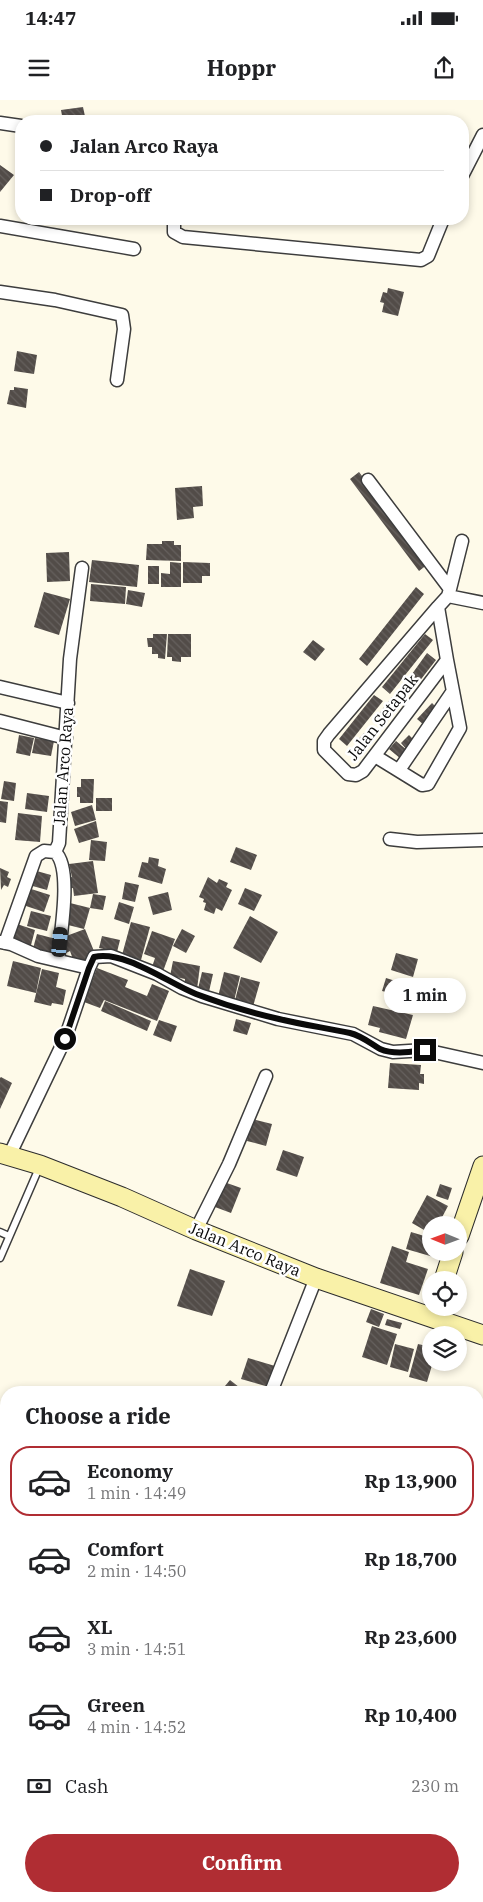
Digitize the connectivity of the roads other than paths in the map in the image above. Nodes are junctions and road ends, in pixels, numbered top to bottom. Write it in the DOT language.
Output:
graph roads {
  1 [pos="0,123"];
  2 [pos="15,125"];
  3 [pos="483,135"];
  4 [pos="469,162"];
  5 [pos="174,225"];
  6 [pos="441,225"];
  7 [pos="0,226"];
  8 [pos="134,249"];
  9 [pos="0,292"];
  10 [pos="117,380"];
  11 [pos="368,480"];
  12 [pos="462,541"];
  13 [pos="82,568"];
  14 [pos="449,593"];
  15 [pos="483,603"];
  16 [pos="438,607"];
  17 [pos="447,660"];
  18 [pos="0,687"];
  19 [pos="453,691"];
  20 [pos="68,703"];
  21 [pos="0,721"];
  22 [pos="66,738"];
  23 [pos="375,756"];
  24 [pos="399,770"];
  25 [pos="390,839"];
  26 [pos="483,840"];
  27 [pos="55,852"];
  28 [pos="3,943"];
  29 [pos="58,960"];
  30 [pos="89,968"];
  31 [pos="483,1064"];
  32 [pos="266,1076"];
  33 [pos="5,1155"];
  34 [pos="40,1165"];
  35 [pos="483,1166"];
  36 [pos="466,1216"];
  37 [pos="196,1230"];
  38 [pos="0,1232"];
  39 [pos="9,1236"];
  40 [pos="0,1258"];
  41 [pos="316,1278"];
  42 [pos="422,1310"];
  43 [pos="440,1316"];
  44 [pos="483,1335"];
  45 [pos="273,1386"];
  1 -- 2 [label="street"];
  3 -- 4 [label="street"];
  5 -- 6 [label="street"];
  7 -- 8 [label="street"];
  9 -- 10 [label="street"];
  11 -- 14 [label="street"];
  12 -- 14 [label="street"];
  13 -- 20 [label="street, Jalan Arco Raya"];
  14 -- 15 [label="street"];
  14 -- 16 [label="street, Jalan Setapak"];
  16 -- 17 [label="street"];
  16 -- 23 [label="street, Jalan Setapak"];
  17 -- 19 [label="street"];
  17 -- 23 [label="street, Jalan Setapak"];
  18 -- 20 [label="street"];
  19 -- 24 [label="street"];
  19 -- 24 [label="street"];
  20 -- 22 [label="street, Jalan Arco Raya"];
  21 -- 22 [label="street"];
  22 -- 27 [label="street, Jalan Arco Raya"];
  23 -- 24 [label="street"];
  25 -- 26 [label="street"];
  27 -- 28 [label="street"];
  27 -- 29 [label="street"];
  28 -- 29 [label="street"];
  29 -- 30 [label="street"];
  30 -- 31 [label="street"];
  30 -- 33 [label="street, Jalan Arco Raya"];
  32 -- 37 [label="street"];
  33 -- 34 [label="main road, Jalan Arco Raya"];
  34 -- 37 [label="main road, Jalan Arco Raya"];
  34 -- 39 [label="lane"];
  35 -- 36 [label="main road"];
  37 -- 41 [label="main road, Jalan Arco Raya"];
  38 -- 39 [label="lane"];
  39 -- 40 [label="lane"];
  41 -- 42 [label="main road, Jalan Arco Raya"];
  41 -- 45 [label="street"];
  43 -- 44 [label="main road, Jalan Arco Raya"];
}
